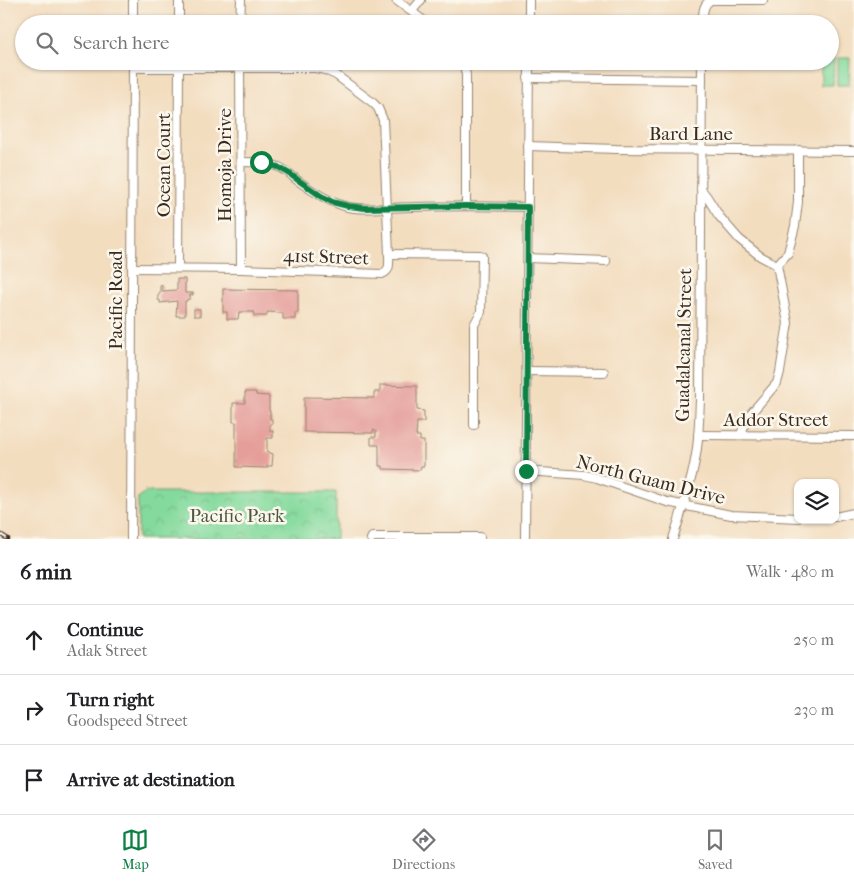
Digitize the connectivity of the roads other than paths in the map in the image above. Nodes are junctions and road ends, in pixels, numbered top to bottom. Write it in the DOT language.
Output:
graph roads {
  1 [pos="133,0"];
  2 [pos="179,0"];
  3 [pos="240,0"];
  4 [pos="396,0"];
  5 [pos="421,0"];
  6 [pos="529,0"];
  7 [pos="763,0"];
  8 [pos="412,11"];
  9 [pos="133,15"];
  10 [pos="179,15"];
  11 [pos="240,15"];
  12 [pos="417,15"];
  13 [pos="529,15"];
  14 [pos="703,15"];
  15 [pos="133,70"];
  16 [pos="179,70"];
  17 [pos="240,70"];
  18 [pos="325,70"];
  19 [pos="465,70"];
  20 [pos="528,70"];
  21 [pos="702,70"];
  22 [pos="528,78"];
  23 [pos="702,80"];
  24 [pos="528,146"];
  25 [pos="702,149"];
  26 [pos="798,150"];
  27 [pos="854,151"];
  28 [pos="241,162"];
  29 [pos="701,189"];
  30 [pos="466,206"];
  31 [pos="386,207"];
  32 [pos="528,207"];
  33 [pos="389,254"];
  34 [pos="528,258"];
  35 [pos="606,261"];
  36 [pos="777,265"];
  37 [pos="132,268"];
  38 [pos="178,268"];
  39 [pos="241,269"];
  40 [pos="526,371"];
  41 [pos="604,372"];
  42 [pos="474,425"];
  43 [pos="698,435"];
  44 [pos="741,436"];
  45 [pos="854,436"];
  46 [pos="526,471"];
  47 [pos="683,505"];
  48 [pos="854,513"];
  49 [pos="839,515"];
  50 [pos="794,518"];
  51 [pos="131,539"];
  52 [pos="371,539"];
  53 [pos="480,539"];
  54 [pos="525,539"];
  55 [pos="673,539"];
  1 -- 9 [label="street"];
  2 -- 10 [label="street"];
  3 -- 11 [label="street"];
  4 -- 8 [label="street"];
  5 -- 8 [label="street"];
  6 -- 13 [label="street"];
  7 -- 14 [label="street"];
  8 -- 12 [label="street"];
  15 -- 37 [label="street, Pacific Road"];
  16 -- 38 [label="street, Ocean Court"];
  17 -- 28 [label="street, Homoja Drive"];
  18 -- 31 [label="street"];
  19 -- 30 [label="street"];
  20 -- 22 [label="street"];
  21 -- 23 [label="street, Guadalcanal Street"];
  22 -- 23 [label="street"];
  22 -- 24 [label="street"];
  23 -- 25 [label="street, Guadalcanal Street"];
  24 -- 25 [label="street, Bard Lane"];
  24 -- 32 [label="street"];
  25 -- 26 [label="street, Bard Lane"];
  25 -- 29 [label="street, Guadalcanal Street"];
  26 -- 27 [label="street, Bard Lane"];
  26 -- 36 [label="street"];
  28 -- 31 [label="street"];
  28 -- 39 [label="street, Homoja Drive"];
  29 -- 36 [label="street"];
  29 -- 43 [label="street, Guadalcanal Street"];
  30 -- 31 [label="street"];
  30 -- 32 [label="street"];
  31 -- 33 [label="street"];
  32 -- 34 [label="street"];
  33 -- 39 [label="street, 41st Street"];
  33 -- 42 [label="street, 41st Street"];
  34 -- 35 [label="street"];
  34 -- 40 [label="street"];
  36 -- 44 [label="street"];
  37 -- 38 [label="street, 41st Street"];
  37 -- 51 [label="street, Pacific Road"];
  38 -- 39 [label="street, 41st Street"];
  40 -- 41 [label="street"];
  40 -- 46 [label="street"];
  43 -- 44 [label="street, Addor Street"];
  43 -- 47 [label="street, Guadalcanal Street"];
  44 -- 45 [label="street, Addor Street"];
  46 -- 47 [label="street, North Guam Drive"];
  46 -- 54 [label="street"];
  47 -- 50 [label="street, North Guam Drive"];
  47 -- 55 [label="street, Guadalcanal Street"];
  48 -- 49 [label="street"];
  52 -- 53 [label="street"];
}
